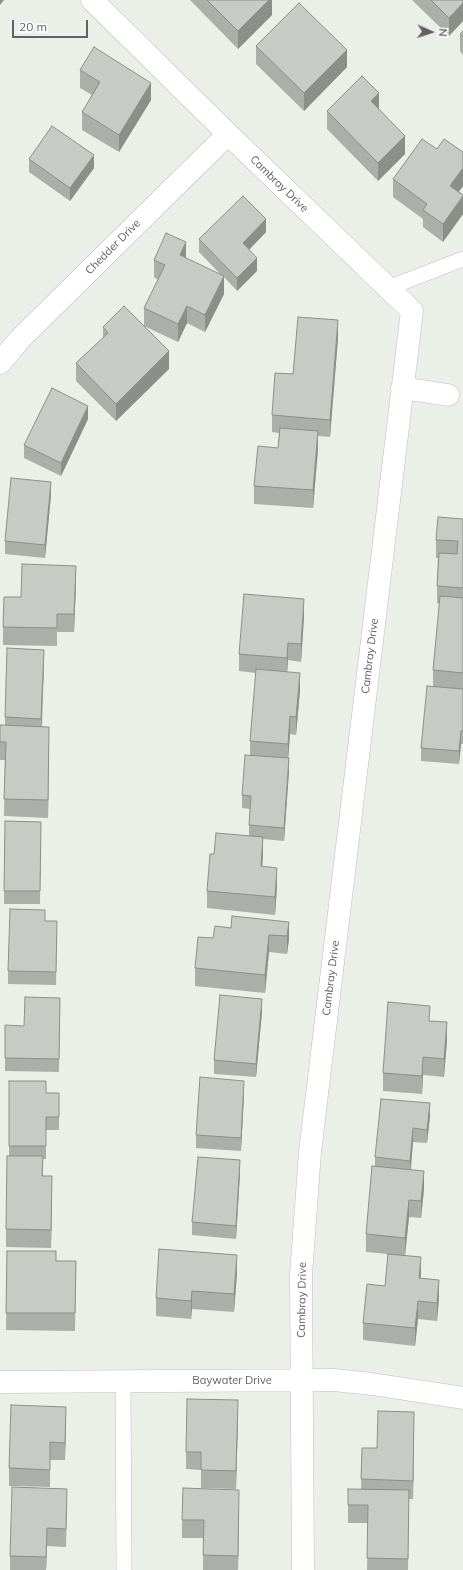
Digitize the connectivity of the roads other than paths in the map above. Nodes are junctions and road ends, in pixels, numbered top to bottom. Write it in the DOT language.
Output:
graph roads {
  1 [pos="92,0"];
  2 [pos="228,134"];
  3 [pos="463,259"];
  4 [pos="388,288"];
  5 [pos="0,362"];
  6 [pos="402,388"];
  7 [pos="448,394"];
  8 [pos="302,1380"];
  9 [pos="123,1381"];
  10 [pos="0,1382"];
  11 [pos="463,1398"];
  12 [pos="124,1570"];
  13 [pos="302,1570"];
  1 -- 2 [label="street, Cambray Drive"];
  2 -- 4 [label="street, Cambray Drive"];
  2 -- 5 [label="street, Chedder Drive"];
  3 -- 4 [label="lane"];
  4 -- 6 [label="street, Cambray Drive"];
  6 -- 7 [label="street"];
  6 -- 8 [label="street, Cambray Drive"];
  8 -- 9 [label="street, Baywater Drive"];
  8 -- 11 [label="street, Baywater Drive"];
  8 -- 13 [label="street, Cambray Drive"];
  9 -- 10 [label="street, Baywater Drive"];
  9 -- 12 [label="lane"];
}
